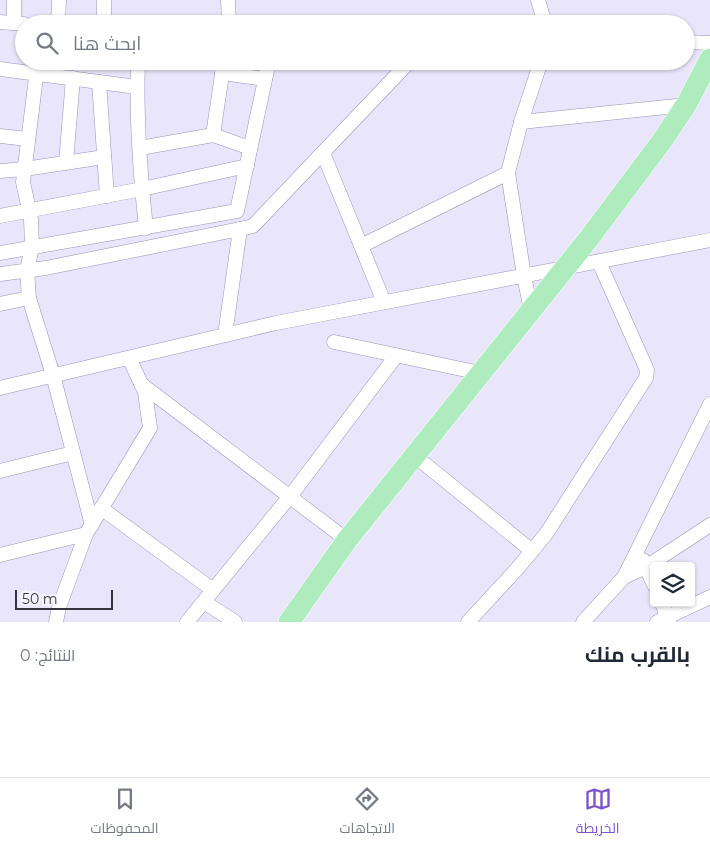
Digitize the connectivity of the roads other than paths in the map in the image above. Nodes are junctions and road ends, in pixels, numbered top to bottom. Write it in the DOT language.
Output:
graph roads {
  1 [pos="14,0"];
  2 [pos="59,0"];
  3 [pos="104,0"];
  4 [pos="228,0"];
  5 [pos="538,0"];
  6 [pos="58,15"];
  7 [pos="104,15"];
  8 [pos="229,15"];
  9 [pos="542,15"];
  10 [pos="12,23"];
  11 [pos="695,42"];
  12 [pos="710,43"];
  13 [pos="710,59"];
  14 [pos="15,68"];
  15 [pos="0,69"];
  16 [pos="37,70"];
  17 [pos="47,70"];
  18 [pos="138,70"];
  19 [pos="223,70"];
  20 [pos="234,70"];
  21 [pos="267,70"];
  22 [pos="401,70"];
  23 [pos="538,70"];
  24 [pos="73,78"];
  25 [pos="265,79"];
  26 [pos="99,82"];
  27 [pos="137,86"];
  28 [pos="686,105"];
  29 [pos="521,122"];
  30 [pos="212,135"];
  31 [pos="0,136"];
  32 [pos="28,139"];
  33 [pos="140,148"];
  34 [pos="250,148"];
  35 [pos="323,152"];
  36 [pos="104,157"];
  37 [pos="66,163"];
  38 [pos="246,166"];
  39 [pos="25,170"];
  40 [pos="0,171"];
  41 [pos="508,173"];
  42 [pos="142,189"];
  43 [pos="107,196"];
  44 [pos="29,210"];
  45 [pos="0,216"];
  46 [pos="146,228"];
  47 [pos="240,229"];
  48 [pos="710,240"];
  49 [pos="361,246"];
  50 [pos="32,247"];
  51 [pos="0,253"];
  52 [pos="599,262"];
  53 [pos="564,268"];
  54 [pos="27,270"];
  55 [pos="0,274"];
  56 [pos="524,276"];
  57 [pos="29,298"];
  58 [pos="384,302"];
  59 [pos="0,304"];
  60 [pos="531,310"];
  61 [pos="225,335"];
  62 [pos="334,342"];
  63 [pos="396,356"];
  64 [pos="129,358"];
  65 [pos="480,373"];
  66 [pos="53,375"];
  67 [pos="141,384"];
  68 [pos="0,388"];
  69 [pos="710,404"];
  70 [pos="73,453"];
  71 [pos="415,456"];
  72 [pos="0,471"];
  73 [pos="291,496"];
  74 [pos="101,508"];
  75 [pos="709,526"];
  76 [pos="89,530"];
  77 [pos="347,540"];
  78 [pos="638,548"];
  79 [pos="532,551"];
  80 [pos="0,555"];
  81 [pos="646,567"];
  82 [pos="650,576"];
  83 [pos="624,577"];
  84 [pos="213,590"];
  85 [pos="710,597"];
  86 [pos="204,602"];
  87 [pos="662,607"];
  88 [pos="664,620"];
  89 [pos="56,622"];
  90 [pos="188,622"];
  91 [pos="235,622"];
  92 [pos="289,622"];
  93 [pos="468,622"];
  94 [pos="582,622"];
  1 -- 10 [label="street"];
  2 -- 6 [label="street"];
  3 -- 7 [label="street"];
  4 -- 8 [label="street"];
  5 -- 9 [label="street"];
  11 -- 12 [label="street"];
  13 -- 28 [label="main road"];
  14 -- 15 [label="street"];
  16 -- 32 [label="street"];
  17 -- 24 [label="street"];
  18 -- 27 [label="street"];
  19 -- 30 [label="street"];
  20 -- 25 [label="street"];
  21 -- 25 [label="street"];
  22 -- 35 [label="street"];
  23 -- 29 [label="street"];
  24 -- 26 [label="street"];
  24 -- 37 [label="street"];
  25 -- 34 [label="street"];
  26 -- 27 [label="street"];
  26 -- 36 [label="street"];
  27 -- 33 [label="street"];
  28 -- 29 [label="street"];
  28 -- 53 [label="main road"];
  29 -- 41 [label="street"];
  30 -- 33 [label="street"];
  30 -- 34 [label="street"];
  31 -- 32 [label="street"];
  32 -- 39 [label="street"];
  33 -- 42 [label="street"];
  34 -- 38 [label="street"];
  35 -- 47 [label="street"];
  35 -- 49 [label="street"];
  36 -- 37 [label="street"];
  36 -- 43 [label="street"];
  37 -- 39 [label="street"];
  38 -- 42 [label="street"];
  38 -- 46 [label="street"];
  39 -- 40 [label="street"];
  39 -- 44 [label="street"];
  41 -- 49 [label="street"];
  41 -- 56 [label="street"];
  42 -- 43 [label="street"];
  42 -- 46 [label="street"];
  43 -- 44 [label="street"];
  44 -- 45 [label="street"];
  44 -- 50 [label="street"];
  46 -- 50 [label="street"];
  47 -- 54 [label="street"];
  47 -- 61 [label="street"];
  48 -- 52 [label="street"];
  49 -- 58 [label="street"];
  50 -- 51 [label="street"];
  50 -- 54 [label="street"];
  52 -- 53 [label="street"];
  52 -- 79 [label="street"];
  53 -- 56 [label="street"];
  53 -- 60 [label="main road"];
  54 -- 55 [label="street"];
  54 -- 57 [label="street"];
  56 -- 58 [label="street"];
  56 -- 60 [label="street"];
  57 -- 59 [label="street"];
  57 -- 66 [label="street"];
  58 -- 61 [label="street"];
  60 -- 65 [label="main road"];
  61 -- 64 [label="street"];
  62 -- 63 [label="street"];
  63 -- 65 [label="street"];
  63 -- 73 [label="street"];
  64 -- 66 [label="street"];
  64 -- 67 [label="street"];
  65 -- 71 [label="main road"];
  66 -- 68 [label="street"];
  66 -- 70 [label="street"];
  67 -- 73 [label="street"];
  67 -- 74 [label="street"];
  69 -- 78 [label="street"];
  70 -- 72 [label="street"];
  70 -- 76 [label="street"];
  71 -- 77 [label="main road"];
  71 -- 79 [label="street"];
  73 -- 77 [label="street"];
  73 -- 84 [label="street"];
  74 -- 76 [label="street"];
  74 -- 84 [label="street"];
  75 -- 81 [label="street"];
  76 -- 80 [label="street"];
  76 -- 89 [label="street"];
  77 -- 92 [label="main road"];
  78 -- 81 [label="street"];
  78 -- 83 [label="street"];
  79 -- 93 [label="street"];
  81 -- 82 [label="street"];
  81 -- 83 [label="street"];
  83 -- 94 [label="street"];
  84 -- 86 [label="street"];
  85 -- 88 [label="street"];
  86 -- 90 [label="street"];
  86 -- 91 [label="street"];
  87 -- 88 [label="street"];
}
